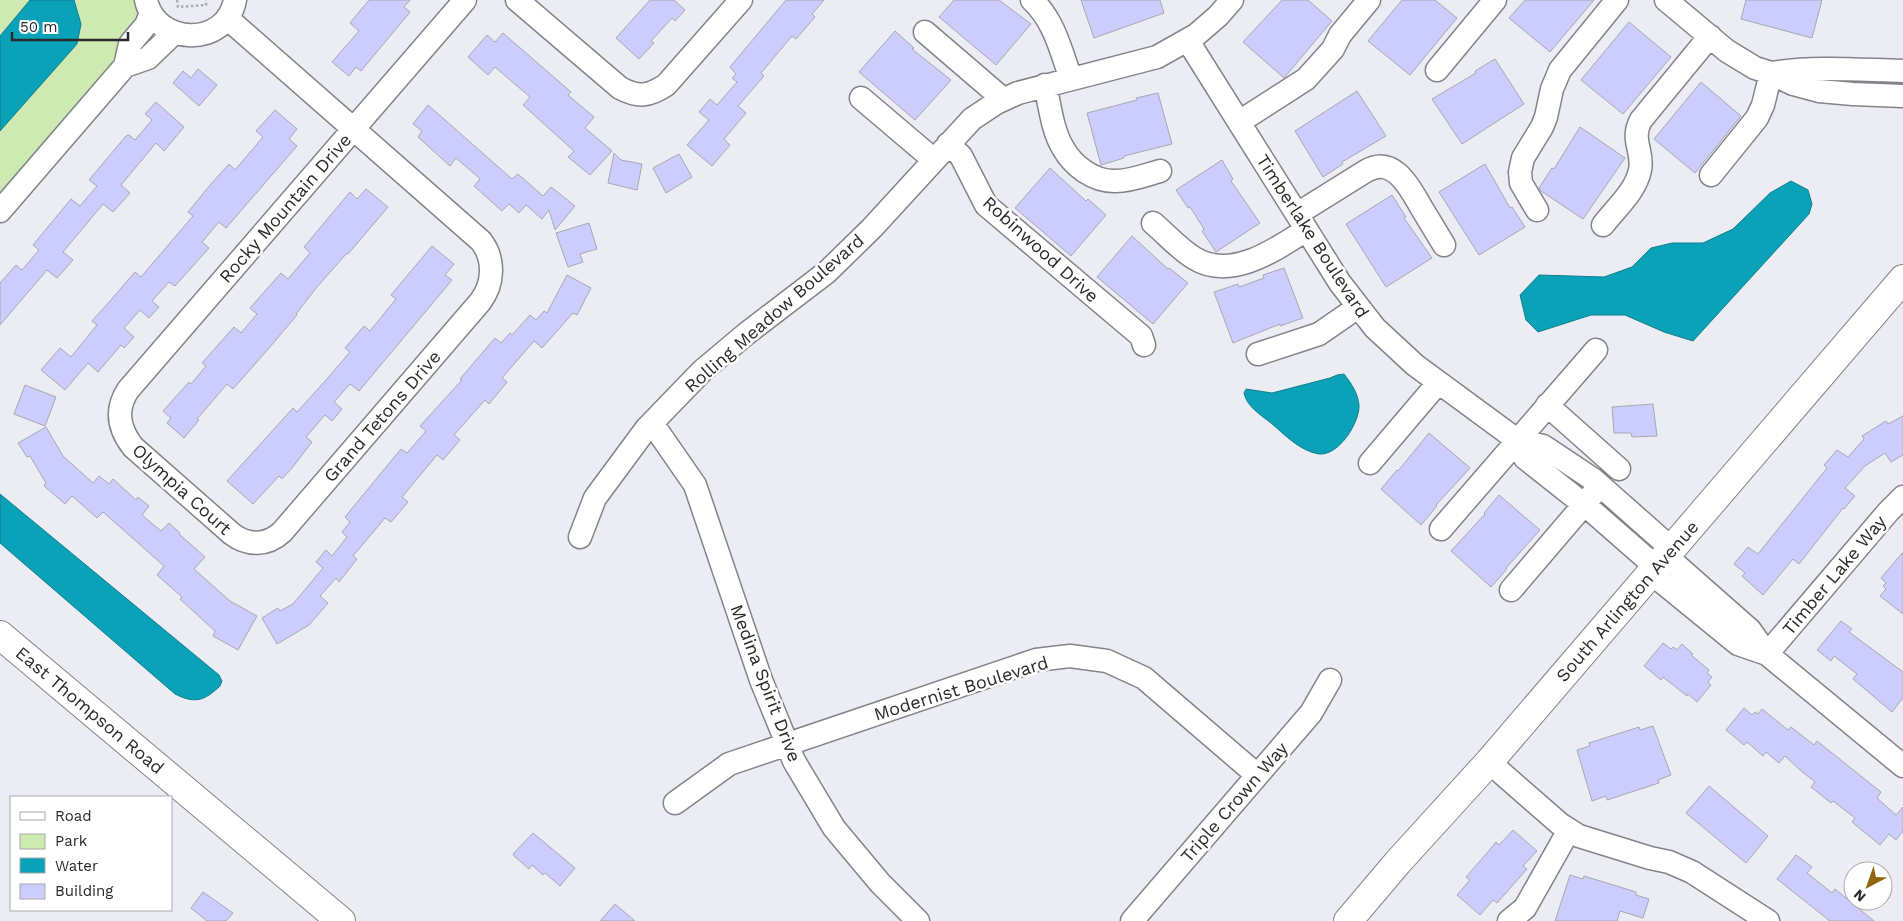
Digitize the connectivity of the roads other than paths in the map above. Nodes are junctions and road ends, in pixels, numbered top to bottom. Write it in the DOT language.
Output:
graph roads {
  1 [pos="465,0"];
  2 [pos="518,0"];
  3 [pos="741,0"];
  4 [pos="1032,0"];
  5 [pos="1369,0"];
  6 [pos="1495,0"];
  7 [pos="1618,0"];
  8 [pos="1666,0"];
  9 [pos="1224,3"];
  10 [pos="148,6"];
  11 [pos="1691,8"];
  12 [pos="231,9"];
  13 [pos="925,32"];
  14 [pos="174,33"];
  15 [pos="1710,36"];
  16 [pos="1188,41"];
  17 [pos="125,66"];
  18 [pos="1437,70"];
  19 [pos="1903,71"];
  20 [pos="1774,74"];
  21 [pos="1071,79"];
  22 [pos="1045,85"];
  23 [pos="1903,96"];
  24 [pos="861,98"];
  25 [pos="1003,98"];
  26 [pos="1239,122"];
  27 [pos="353,130"];
  28 [pos="941,152"];
  29 [pos="1160,171"];
  30 [pos="1711,175"];
  31 [pos="1537,210"];
  32 [pos="0,211"];
  33 [pos="1302,222"];
  34 [pos="1153,223"];
  35 [pos="1603,225"];
  36 [pos="1444,245"];
  37 [pos="1903,279"];
  38 [pos="1358,307"];
  39 [pos="1144,345"];
  40 [pos="1596,350"];
  41 [pos="1258,354"];
  42 [pos="1438,383"];
  43 [pos="1547,405"];
  44 [pos="120,422"];
  45 [pos="652,423"];
  46 [pos="1517,440"];
  47 [pos="1370,463"];
  48 [pos="1619,469"];
  49 [pos="1601,486"];
  50 [pos="1903,497"];
  51 [pos="1584,505"];
  52 [pos="1441,529"];
  53 [pos="580,537"];
  54 [pos="255,543"];
  55 [pos="1661,561"];
  56 [pos="1511,590"];
  57 [pos="0,634"];
  58 [pos="1767,654"];
  59 [pos="1330,680"];
  60 [pos="787,744"];
  61 [pos="1489,762"];
  62 [pos="1903,766"];
  63 [pos="1257,775"];
  64 [pos="675,803"];
  65 [pos="1569,830"];
  66 [pos="341,921"];
  67 [pos="918,921"];
  68 [pos="1132,921"];
  69 [pos="1348,921"];
  70 [pos="1509,921"];
  71 [pos="1768,921"];
  1 -- 27 [label="street, Rocky Mountain Drive"];
  2 -- 3 [label="street"];
  4 -- 21 [label="street"];
  5 -- 26 [label="street"];
  6 -- 18 [label="street"];
  7 -- 31 [label="street"];
  8 -- 11 [label="street"];
  9 -- 16 [label="street, Rolling Meadow Boulevard"];
  10 -- 14 [label="street"];
  10 -- 17 [label="street"];
  11 -- 15 [label="street"];
  12 -- 14 [label="street"];
  12 -- 27 [label="street"];
  13 -- 25 [label="street"];
  14 -- 17 [label="street"];
  15 -- 20 [label="street"];
  15 -- 35 [label="street"];
  16 -- 21 [label="street, Rolling Meadow Boulevard"];
  16 -- 26 [label="street, Timberlake Boulevard"];
  17 -- 32 [label="street"];
  19 -- 20 [label="street"];
  20 -- 23 [label="street"];
  20 -- 30 [label="street"];
  21 -- 22 [label="street, Rolling Meadow Boulevard"];
  22 -- 25 [label="street, Rolling Meadow Boulevard"];
  22 -- 29 [label="street"];
  24 -- 28 [label="street, Robinwood Drive"];
  25 -- 28 [label="street, Rolling Meadow Boulevard"];
  26 -- 33 [label="street, Timberlake Boulevard"];
  27 -- 44 [label="street, Rocky Mountain Drive"];
  27 -- 54 [label="street, Grand Tetons Drive"];
  28 -- 39 [label="street, Robinwood Drive"];
  28 -- 45 [label="street, Rolling Meadow Boulevard"];
  33 -- 34 [label="street"];
  33 -- 36 [label="street"];
  33 -- 38 [label="street, Timberlake Boulevard"];
  37 -- 55 [label="main road, South Arlington Avenue"];
  38 -- 41 [label="street"];
  38 -- 42 [label="street, Timberlake Boulevard"];
  40 -- 43 [label="street"];
  42 -- 46 [label="street, Timberlake Boulevard"];
  42 -- 47 [label="street"];
  43 -- 46 [label="street"];
  43 -- 48 [label="street"];
  44 -- 54 [label="street, Olympia Court"];
  45 -- 53 [label="street, Rolling Meadow Boulevard"];
  45 -- 60 [label="street, Medina Spirit Drive"];
  46 -- 49 [label="street"];
  46 -- 51 [label="street"];
  46 -- 52 [label="street"];
  49 -- 51 [label="street"];
  49 -- 55 [label="street"];
  50 -- 58 [label="street, Timber Lake Way"];
  51 -- 55 [label="street"];
  51 -- 56 [label="street"];
  55 -- 58 [label="street"];
  55 -- 61 [label="main road, South Arlington Avenue"];
  57 -- 66 [label="main road, East Thompson Road"];
  58 -- 62 [label="street"];
  59 -- 63 [label="street, Triple Crown Way"];
  60 -- 63 [label="street, Modernist Boulevard"];
  60 -- 64 [label="street, Modernist Boulevard"];
  60 -- 67 [label="street, Medina Spirit Drive"];
  61 -- 65 [label="street"];
  61 -- 69 [label="main road, South Arlington Avenue"];
  63 -- 68 [label="street, Triple Crown Way"];
  65 -- 70 [label="street"];
  65 -- 71 [label="street"];
}
